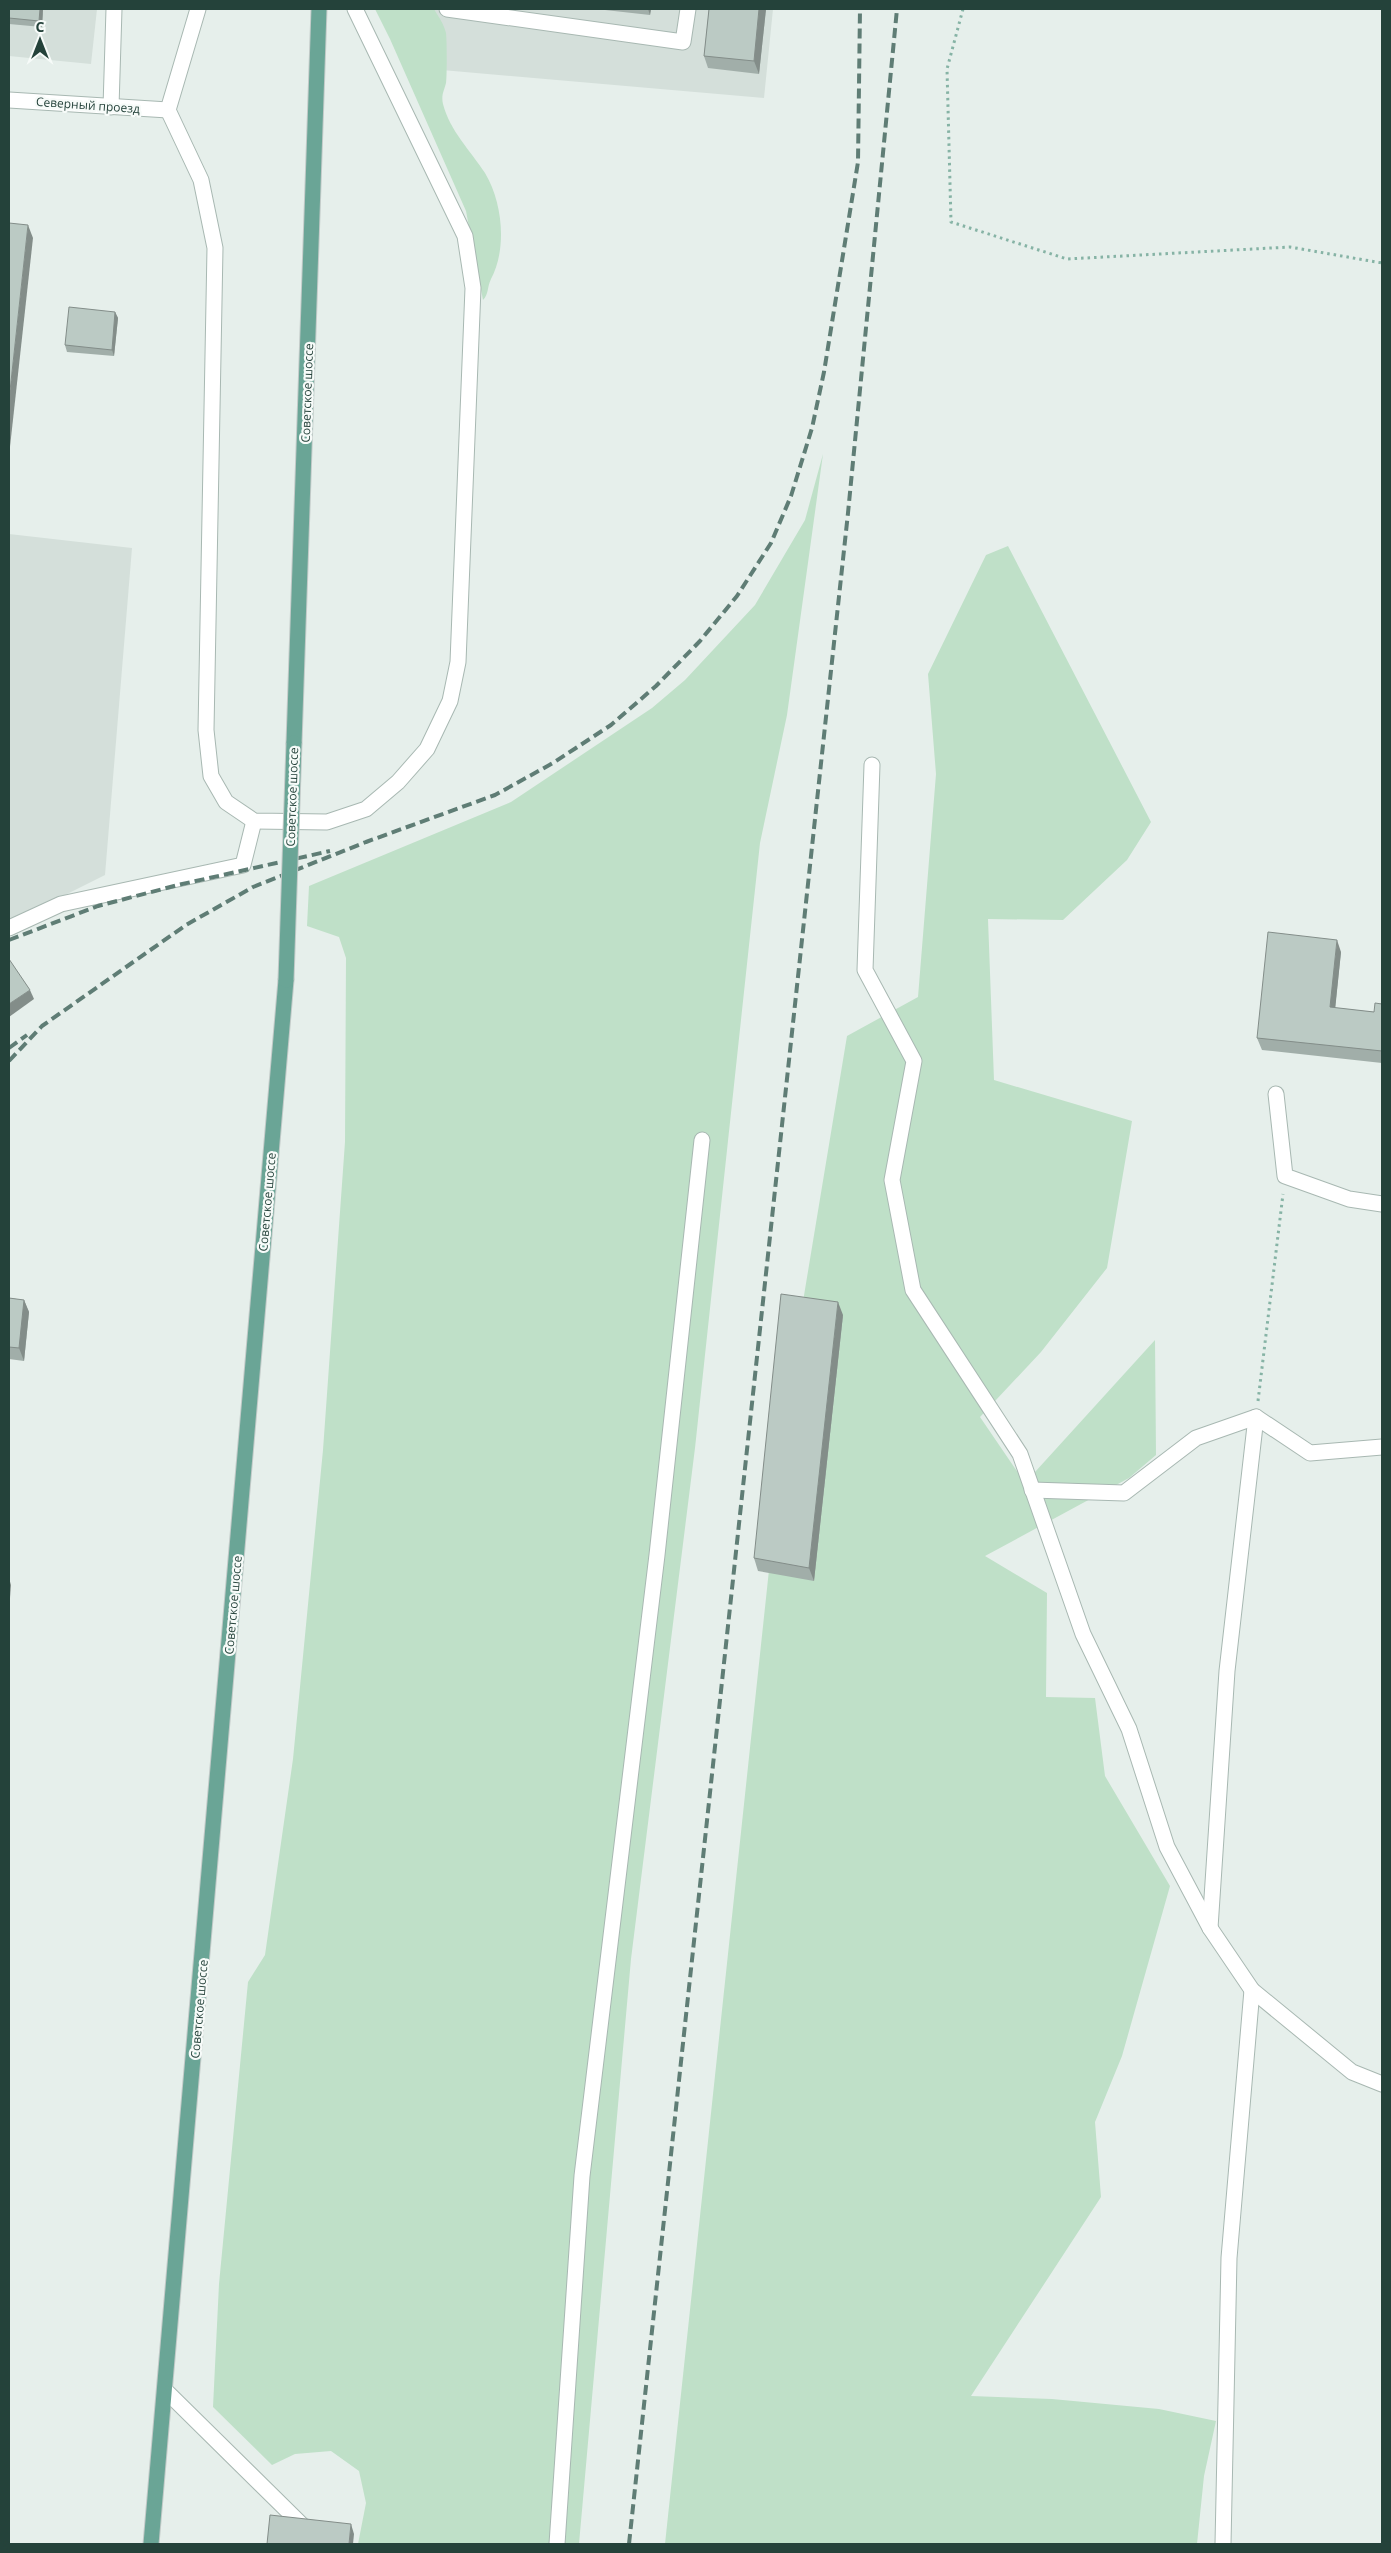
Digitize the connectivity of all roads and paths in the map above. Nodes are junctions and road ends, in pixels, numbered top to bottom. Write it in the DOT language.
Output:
graph roads {
  1 [pos="114,9"];
  2 [pos="198,9"];
  3 [pos="319,9"];
  4 [pos="355,9"];
  5 [pos="447,9"];
  6 [pos="688,9"];
  7 [pos="963,9"];
  8 [pos="9,100"];
  9 [pos="111,107"];
  10 [pos="168,110"];
  11 [pos="1382,263"];
  12 [pos="872,765"];
  13 [pos="254,821"];
  14 [pos="9,928"];
  15 [pos="1276,1094"];
  16 [pos="702,1140"];
  17 [pos="1285,1176"];
  18 [pos="1382,1204"];
  19 [pos="1256,1417"];
  20 [pos="1382,1447"];
  21 [pos="1032,1490"];
  22 [pos="1210,1928"];
  23 [pos="1252,1990"];
  24 [pos="1382,2084"];
  25 [pos="166,2391"];
  26 [pos="305,2528"];
  27 [pos="151,2544"];
  28 [pos="557,2544"];
  29 [pos="1223,2544"];
  1 -- 9 [label="street"];
  2 -- 10 [label="street"];
  3 -- 25 [label="main road, Советское шоссе, bridge"];
  4 -- 13 [label="street"];
  5 -- 6 [label="street"];
  7 -- 11 [label="path"];
  8 -- 9 [label="street, Северный проезд"];
  9 -- 10 [label="street, Северный проезд"];
  10 -- 13 [label="street"];
  12 -- 21 [label="street"];
  13 -- 14 [label="street"];
  15 -- 17 [label="street"];
  16 -- 28 [label="street"];
  17 -- 18 [label="street"];
  17 -- 19 [label="path"];
  19 -- 20 [label="street"];
  19 -- 21 [label="street"];
  19 -- 22 [label="street"];
  21 -- 22 [label="street"];
  22 -- 23 [label="street"];
  23 -- 24 [label="street"];
  23 -- 29 [label="street"];
  25 -- 26 [label="street"];
  25 -- 27 [label="main road, Советское шоссе"];
}
